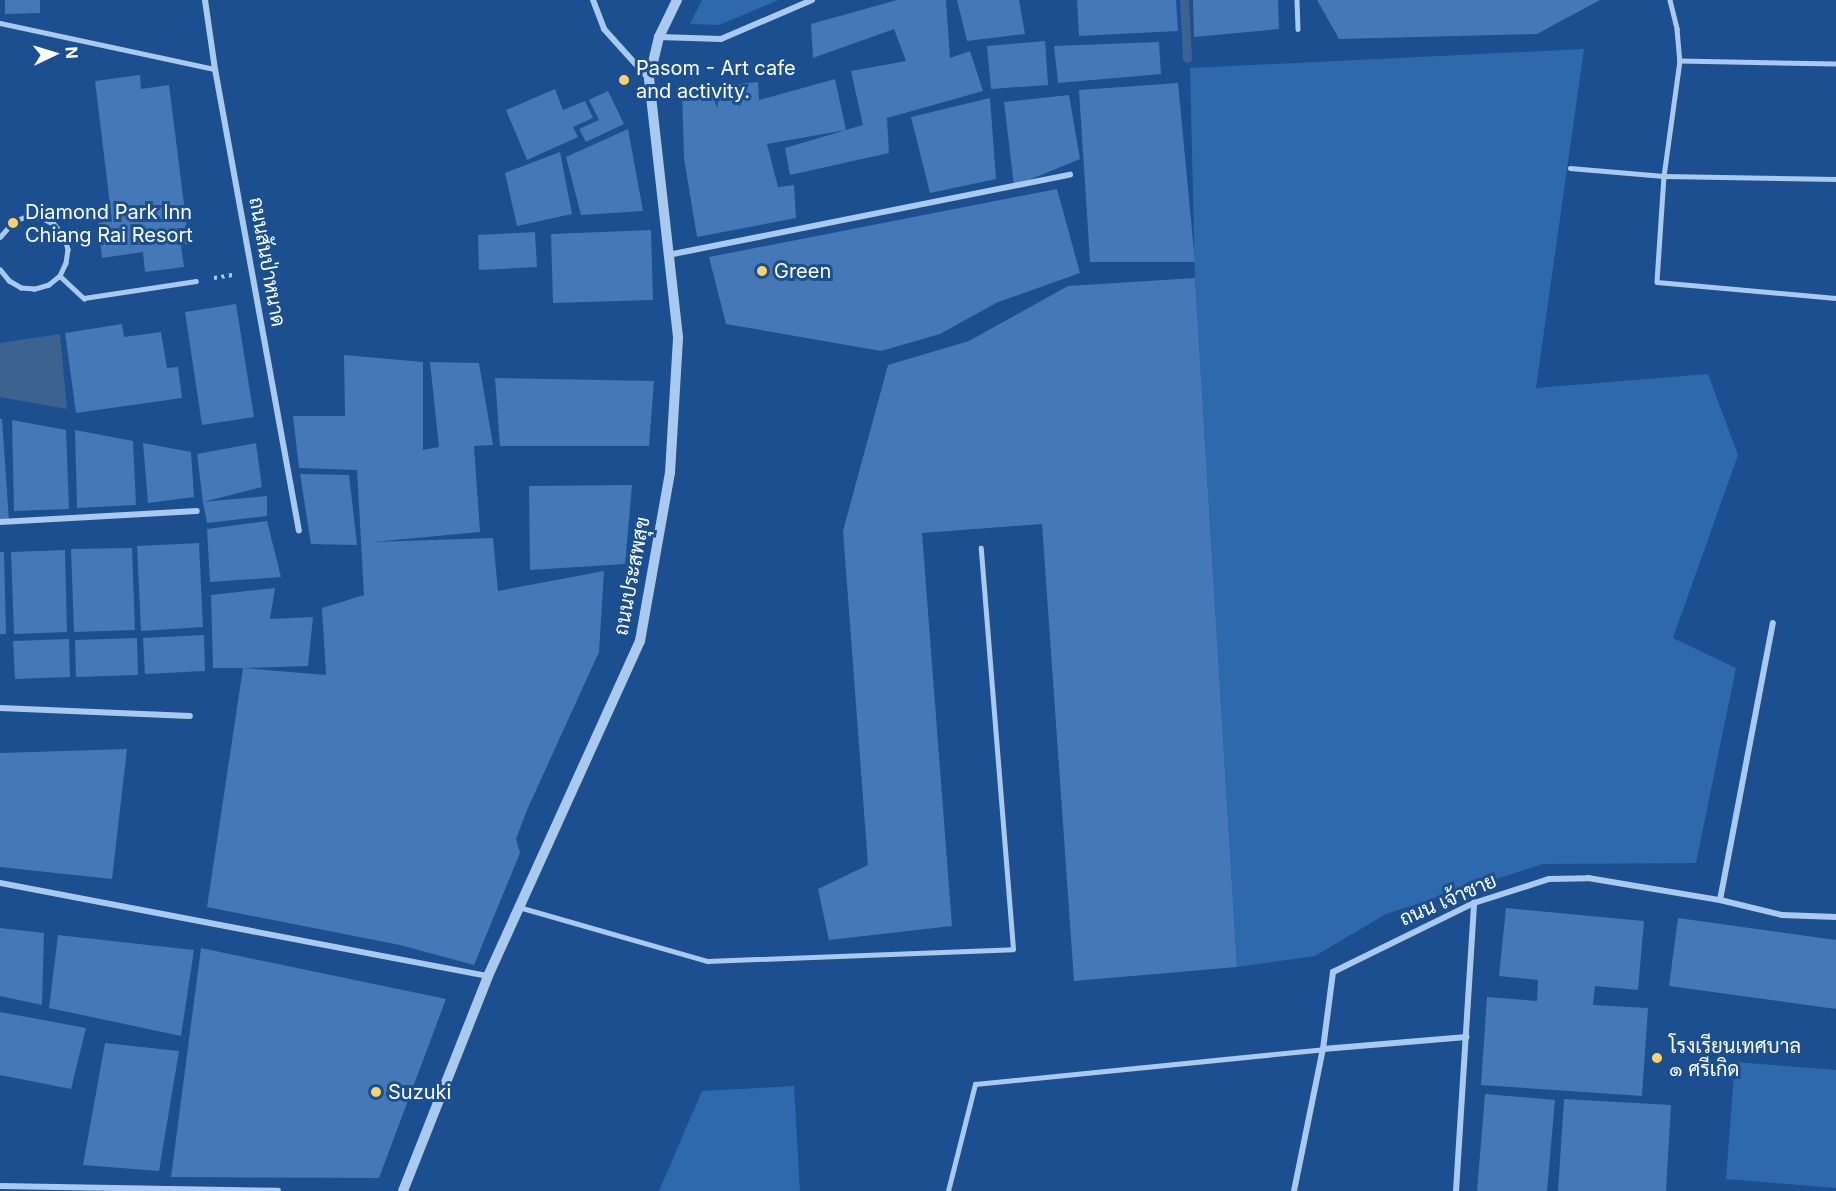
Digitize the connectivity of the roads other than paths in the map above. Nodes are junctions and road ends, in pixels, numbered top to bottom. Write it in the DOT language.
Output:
graph roads {
  1 [pos="205,0"];
  2 [pos="593,0"];
  3 [pos="676,0"];
  4 [pos="812,0"];
  5 [pos="1297,0"];
  6 [pos="1670,0"];
  7 [pos="0,23"];
  8 [pos="1298,29"];
  9 [pos="659,37"];
  10 [pos="1680,61"];
  11 [pos="1836,64"];
  12 [pos="215,69"];
  13 [pos="649,79"];
  14 [pos="1570,168"];
  15 [pos="1070,175"];
  16 [pos="1664,176"];
  17 [pos="1836,179"];
  18 [pos="0,237"];
  19 [pos="668,255"];
  20 [pos="0,270"];
  21 [pos="60,276"];
  22 [pos="196,281"];
  23 [pos="1836,298"];
  24 [pos="197,511"];
  25 [pos="0,522"];
  26 [pos="299,530"];
  27 [pos="981,548"];
  28 [pos="1773,623"];
  29 [pos="0,708"];
  30 [pos="190,716"];
  31 [pos="0,884"];
  32 [pos="1720,900"];
  33 [pos="1474,903"];
  34 [pos="519,907"];
  35 [pos="1836,918"];
  36 [pos="488,976"];
  37 [pos="1467,1037"];
  38 [pos="1323,1049"];
  39 [pos="0,1186"];
  40 [pos="278,1191"];
  41 [pos="403,1191"];
  42 [pos="948,1191"];
  43 [pos="1294,1191"];
  44 [pos="1456,1191"];
  1 -- 12 [label="street, ถนนสันป่าหนาด"];
  2 -- 13 [label="street"];
  3 -- 9 [label="street, ถนนประสพสุข"];
  4 -- 9 [label="street"];
  5 -- 8 [label="lane"];
  6 -- 10 [label="lane"];
  7 -- 12 [label="lane"];
  9 -- 13 [label="street, ถนนประสพสุข"];
  10 -- 11 [label="lane"];
  10 -- 16 [label="lane"];
  12 -- 26 [label="street, ถนนสันป่าหนาด"];
  13 -- 19 [label="street, ถนนประสพสุข"];
  14 -- 16 [label="lane"];
  15 -- 19 [label="street"];
  16 -- 17 [label="lane"];
  16 -- 23 [label="lane"];
  18 -- 21 [label="lane"];
  19 -- 34 [label="street, ถนนประสพสุข"];
  20 -- 21 [label="lane"];
  21 -- 22 [label="lane"];
  24 -- 25 [label="street"];
  27 -- 34 [label="lane"];
  28 -- 32 [label="street"];
  29 -- 30 [label="street"];
  31 -- 36 [label="street"];
  32 -- 33 [label="street, ถนน เจ้าชาย"];
  32 -- 35 [label="street, ถนน เจ้าชาย"];
  33 -- 37 [label="street"];
  33 -- 38 [label="street, ถนน เจ้าชาย"];
  34 -- 36 [label="street, ถนนประสพสุข"];
  36 -- 41 [label="street, ถนนประสพสุข"];
  37 -- 38 [label="street"];
  37 -- 44 [label="street"];
  38 -- 42 [label="lane"];
  38 -- 43 [label="street, ถนน เจ้าชาย"];
  39 -- 40 [label="street"];
}
